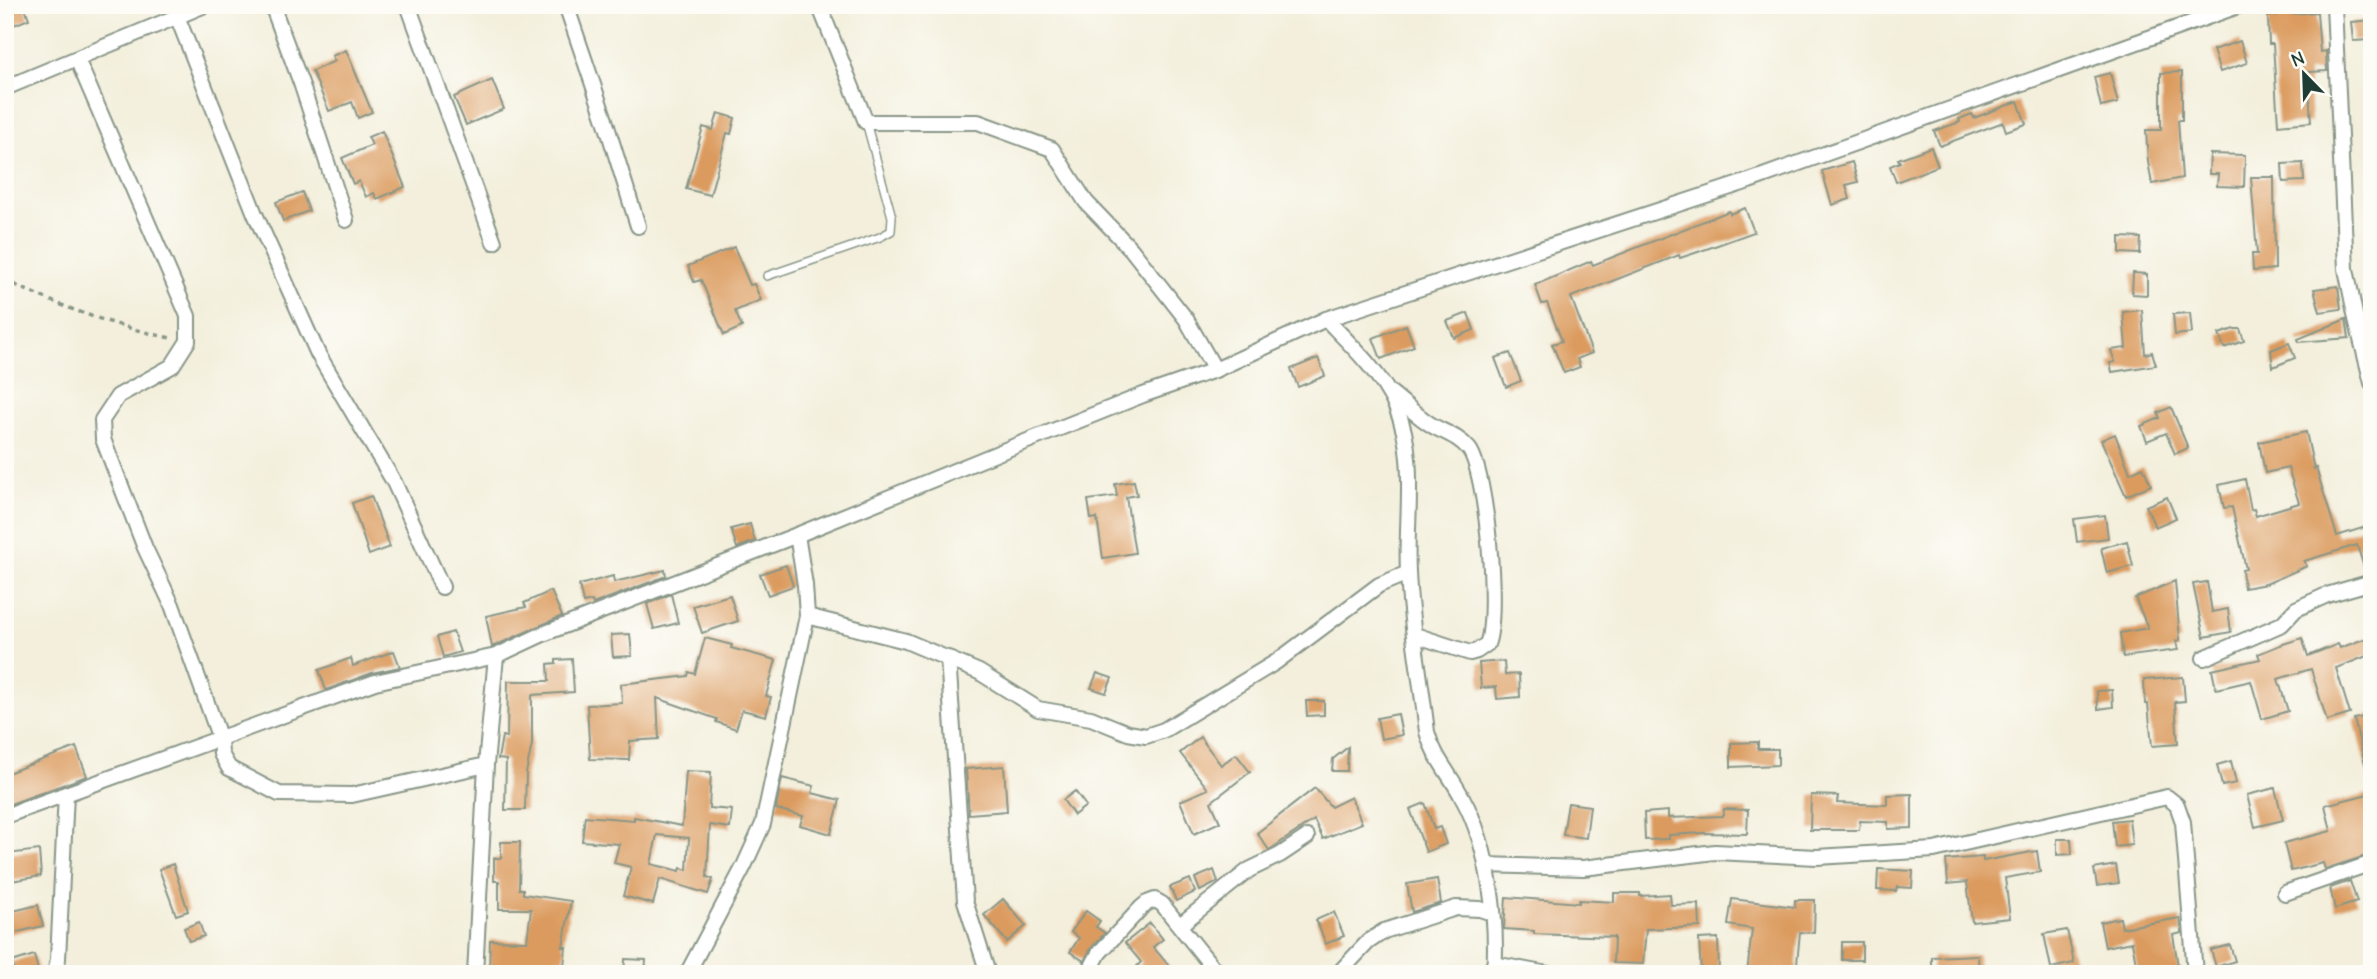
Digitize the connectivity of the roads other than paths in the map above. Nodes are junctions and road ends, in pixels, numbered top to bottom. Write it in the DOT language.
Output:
graph roads {
  1 [pos="205,5"];
  2 [pos="272,5"];
  3 [pos="408,5"];
  4 [pos="566,5"];
  5 [pos="819,5"];
  6 [pos="2241,5"];
  7 [pos="2334,5"];
  8 [pos="177,16"];
  9 [pos="77,59"];
  10 [pos="5,88"];
  11 [pos="866,122"];
  12 [pos="346,220"];
  13 [pos="638,226"];
  14 [pos="494,242"];
  15 [pos="767,276"];
  16 [pos="1326,319"];
  17 [pos="1215,370"];
  18 [pos="2371,379"];
  19 [pos="1384,387"];
  20 [pos="797,535"];
  21 [pos="1408,573"];
  22 [pos="2372,582"];
  23 [pos="442,587"];
  24 [pos="807,616"];
  25 [pos="1415,635"];
  26 [pos="496,656"];
  27 [pos="948,658"];
  28 [pos="2204,658"];
  29 [pos="220,739"];
  30 [pos="486,765"];
  31 [pos="66,794"];
  32 [pos="5,816"];
  33 [pos="1307,837"];
  34 [pos="2372,863"];
  35 [pos="1486,865"];
  36 [pos="2285,893"];
  37 [pos="1492,912"];
  38 [pos="1180,925"];
  39 [pos="1494,969"];
  40 [pos="55,974"];
  41 [pos="475,974"];
  42 [pos="687,974"];
  43 [pos="985,974"];
  44 [pos="1088,974"];
  45 [pos="1218,974"];
  46 [pos="1338,974"];
  47 [pos="1548,974"];
  48 [pos="2196,974"];
  1 -- 8 [label="street"];
  2 -- 12 [label="street"];
  3 -- 14 [label="street"];
  4 -- 13 [label="street"];
  5 -- 11 [label="street"];
  6 -- 16 [label="street"];
  7 -- 18 [label="street"];
  8 -- 9 [label="street"];
  8 -- 23 [label="street"];
  9 -- 10 [label="street"];
  9 -- 29 [label="street"];
  11 -- 15 [label="lane"];
  11 -- 17 [label="street"];
  16 -- 17 [label="street"];
  16 -- 19 [label="street"];
  17 -- 20 [label="street"];
  19 -- 21 [label="street"];
  19 -- 25 [label="street"];
  20 -- 24 [label="street"];
  20 -- 26 [label="street"];
  21 -- 25 [label="street"];
  21 -- 27 [label="street"];
  22 -- 28 [label="street"];
  24 -- 27 [label="street"];
  24 -- 42 [label="street"];
  25 -- 35 [label="street"];
  26 -- 29 [label="street"];
  26 -- 30 [label="street"];
  27 -- 43 [label="street"];
  29 -- 30 [label="street"];
  29 -- 31 [label="street"];
  30 -- 41 [label="street"];
  31 -- 32 [label="street"];
  31 -- 40 [label="street"];
  33 -- 38 [label="street"];
  34 -- 36 [label="street"];
  35 -- 37 [label="street"];
  35 -- 48 [label="street"];
  37 -- 39 [label="street"];
  37 -- 46 [label="street"];
  38 -- 44 [label="street"];
  38 -- 45 [label="street"];
  39 -- 47 [label="street"];
}
